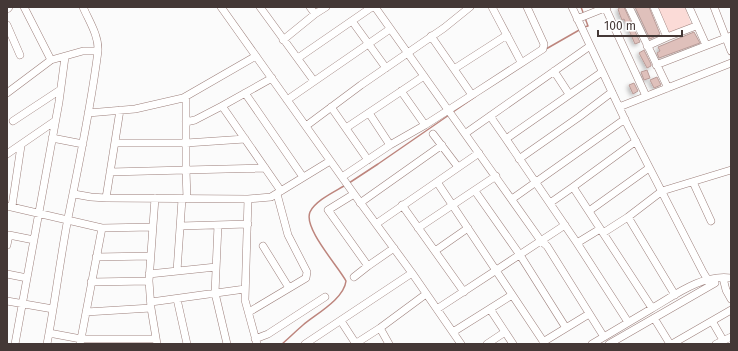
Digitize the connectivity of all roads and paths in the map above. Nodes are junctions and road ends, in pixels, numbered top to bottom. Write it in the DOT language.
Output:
graph roads {
  1 [pos="24,7"];
  2 [pos="83,7"];
  3 [pos="221,7"];
  4 [pos="260,7"];
  5 [pos="310,7"];
  6 [pos="326,7"];
  7 [pos="372,7"];
  8 [pos="376,7"];
  9 [pos="470,7"];
  10 [pos="492,7"];
  11 [pos="527,7"];
  12 [pos="572,7"];
  13 [pos="606,7"];
  14 [pos="629,7"];
  15 [pos="654,7"];
  16 [pos="689,7"];
  17 [pos="714,7"];
  18 [pos="315,14"];
  19 [pos="582,17"];
  20 [pos="352,21"];
  21 [pos="7,25"];
  22 [pos="696,26"];
  23 [pos="390,29"];
  24 [pos="507,35"];
  25 [pos="431,36"];
  26 [pos="667,37"];
  27 [pos="729,37"];
  28 [pos="283,40"];
  29 [pos="368,43"];
  30 [pos="590,46"];
  31 [pos="647,46"];
  32 [pos="706,46"];
  33 [pos="98,51"];
  34 [pos="731,51"];
  35 [pos="407,53"];
  36 [pos="20,55"];
  37 [pos="256,56"];
  38 [pos="65,57"];
  39 [pos="298,58"];
  40 [pos="51,60"];
  41 [pos="522,62"];
  42 [pos="731,63"];
  43 [pos="656,65"];
  44 [pos="386,68"];
  45 [pos="454,69"];
  46 [pos="554,71"];
  47 [pos="602,72"];
  48 [pos="424,76"];
  49 [pos="272,78"];
  50 [pos="314,81"];
  51 [pos="668,88"];
  52 [pos="60,90"];
  53 [pos="401,91"];
  54 [pos="612,92"];
  55 [pos="7,93"];
  56 [pos="245,93"];
  57 [pos="569,94"];
  58 [pos="472,95"];
  59 [pos="646,96"];
  60 [pos="186,97"];
  61 [pos="288,100"];
  62 [pos="222,106"];
  63 [pos="331,107"];
  64 [pos="619,107"];
  65 [pos="120,110"];
  66 [pos="451,112"];
  67 [pos="88,113"];
  68 [pos="369,113"];
  69 [pos="490,116"];
  70 [pos="624,119"];
  71 [pos="13,121"];
  72 [pos="55,121"];
  73 [pos="186,122"];
  74 [pos="425,125"];
  75 [pos="306,126"];
  76 [pos="346,128"];
  77 [pos="466,133"];
  78 [pos="434,134"];
  79 [pos="52,138"];
  80 [pos="245,139"];
  81 [pos="506,139"];
  82 [pos="636,142"];
  83 [pos="115,143"];
  84 [pos="186,143"];
  85 [pos="82,144"];
  86 [pos="390,145"];
  87 [pos="442,145"];
  88 [pos="21,146"];
  89 [pos="479,153"];
  90 [pos="7,154"];
  91 [pos="519,158"];
  92 [pos="368,160"];
  93 [pos="330,161"];
  94 [pos="458,167"];
  95 [pos="265,168"];
  96 [pos="649,168"];
  97 [pos="186,170"];
  98 [pos="731,170"];
  99 [pos="110,172"];
  100 [pos="496,176"];
  101 [pos="304,177"];
  102 [pos="345,182"];
  103 [pos="437,182"];
  104 [pos="693,182"];
  105 [pos="536,183"];
  106 [pos="573,187"];
  107 [pos="475,191"];
  108 [pos="662,191"];
  109 [pos="279,193"];
  110 [pos="74,194"];
  111 [pos="354,194"];
  112 [pos="106,198"];
  113 [pos="155,198"];
  114 [pos="248,199"];
  115 [pos="512,199"];
  116 [pos="184,200"];
  117 [pos="550,202"];
  118 [pos="360,203"];
  119 [pos="402,205"];
  120 [pos="453,205"];
  121 [pos="10,206"];
  122 [pos="588,211"];
  123 [pos="39,212"];
  124 [pos="628,216"];
  125 [pos="68,219"];
  126 [pos="711,221"];
  127 [pos="218,224"];
  128 [pos="248,224"];
  129 [pos="376,224"];
  130 [pos="565,225"];
  131 [pos="180,226"];
  132 [pos="152,227"];
  133 [pos="102,228"];
  134 [pos="418,228"];
  135 [pos="468,228"];
  136 [pos="601,231"];
  137 [pos="8,235"];
  138 [pos="34,240"];
  139 [pos="541,241"];
  140 [pos="577,243"];
  141 [pos="7,245"];
  142 [pos="263,246"];
  143 [pos="394,248"];
  144 [pos="435,251"];
  145 [pos="520,255"];
  146 [pos="150,256"];
  147 [pos="96,257"];
  148 [pos="368,266"];
  149 [pos="216,267"];
  150 [pos="177,271"];
  151 [pos="497,271"];
  152 [pos="412,273"];
  153 [pos="7,274"];
  154 [pos="354,277"];
  155 [pos="27,278"];
  156 [pos="149,278"];
  157 [pos="722,278"];
  158 [pos="731,278"];
  159 [pos="91,282"];
  160 [pos="710,283"];
  161 [pos="289,288"];
  162 [pos="245,289"];
  163 [pos="464,292"];
  164 [pos="215,294"];
  165 [pos="426,294"];
  166 [pos="512,295"];
  167 [pos="675,295"];
  168 [pos="325,297"];
  169 [pos="177,299"];
  170 [pos="731,299"];
  171 [pos="7,301"];
  172 [pos="22,304"];
  173 [pos="151,305"];
  174 [pos="652,308"];
  175 [pos="53,309"];
  176 [pos="437,309"];
  177 [pos="490,309"];
  178 [pos="731,310"];
  179 [pos="86,312"];
  180 [pos="249,312"];
  181 [pos="589,314"];
  182 [pos="654,318"];
  183 [pos="341,321"];
  184 [pos="712,321"];
  185 [pos="628,322"];
  186 [pos="380,328"];
  187 [pos="566,328"];
  188 [pos="453,332"];
  189 [pos="505,332"];
  190 [pos="49,333"];
  191 [pos="604,337"];
  192 [pos="731,337"];
  193 [pos="723,340"];
  194 [pos="131,341"];
  195 [pos="157,341"];
  196 [pos="81,342"];
  197 [pos="256,342"];
  198 [pos="544,343"];
  199 [pos="15,344"];
  200 [pos="47,344"];
  201 [pos="187,344"];
  202 [pos="227,344"];
  203 [pos="305,344"];
  204 [pos="356,344"];
  205 [pos="389,344"];
  206 [pos="461,344"];
  207 [pos="487,344"];
  208 [pos="513,344"];
  209 [pos="592,344"];
  210 [pos="609,344"];
  211 [pos="671,344"];
  212 [pos="716,344"];
  1 -- 40 [label="street"];
  2 -- 33 [label="street"];
  3 -- 37 [label="street"];
  4 -- 28 [label="street"];
  5 -- 18 [label="street"];
  6 -- 18 [label="street"];
  7 -- 20 [label="street"];
  8 -- 23 [label="street"];
  9 -- 25 [label="street"];
  10 -- 24 [label="street"];
  11 -- 41 [label="street"];
  12 -- 19 [label="street"];
  13 -- 19 [label="street"];
  13 -- 59 [label="street"];
  14 -- 31 [label="street"];
  15 -- 26 [label="street"];
  16 -- 22 [label="street"];
  17 -- 27 [label="street"];
  18 -- 28 [label="street"];
  19 -- 30 [label="street"];
  20 -- 29 [label="street"];
  20 -- 39 [label="street"];
  21 -- 36 [label="street"];
  22 -- 26 [label="street"];
  22 -- 32 [label="street"];
  23 -- 29 [label="street"];
  23 -- 35 [label="street"];
  24 -- 41 [label="street"];
  24 -- 45 [label="street"];
  25 -- 35 [label="street"];
  25 -- 45 [label="street"];
  26 -- 31 [label="street"];
  27 -- 32 [label="street"];
  27 -- 34 [label="street"];
  28 -- 39 [label="street"];
  29 -- 44 [label="street"];
  29 -- 50 [label="street"];
  30 -- 46 [label="street"];
  30 -- 47 [label="street"];
  31 -- 43 [label="street"];
  32 -- 43 [label="street"];
  33 -- 38 [label="street"];
  33 -- 67 [label="street"];
  35 -- 44 [label="street"];
  35 -- 48 [label="street"];
  37 -- 49 [label="street"];
  37 -- 60 [label="street"];
  38 -- 40 [label="street"];
  38 -- 52 [label="street"];
  39 -- 50 [label="street"];
  40 -- 55 [label="street"];
  41 -- 58 [label="street"];
  42 -- 51 [label="street"];
  43 -- 51 [label="street"];
  44 -- 63 [label="street"];
  45 -- 58 [label="street"];
  46 -- 57 [label="street"];
  46 -- 69 [label="street"];
  47 -- 54 [label="street"];
  47 -- 57 [label="street"];
  48 -- 53 [label="street"];
  48 -- 66 [label="street"];
  49 -- 56 [label="street"];
  49 -- 61 [label="street"];
  50 -- 61 [label="street"];
  51 -- 59 [label="street"];
  52 -- 71 [label="street"];
  52 -- 72 [label="street"];
  53 -- 68 [label="street"];
  53 -- 74 [label="street"];
  54 -- 64 [label="street"];
  54 -- 91 [label="street"];
  56 -- 62 [label="street"];
  56 -- 101 [label="street"];
  57 -- 81 [label="street"];
  58 -- 66 [label="street"];
  59 -- 64 [label="street"];
  60 -- 65 [label="street"];
  60 -- 73 [label="street"];
  61 -- 75 [label="street"];
  62 -- 73 [label="street"];
  62 -- 80 [label="street"];
  63 -- 75 [label="street"];
  63 -- 76 [label="street"];
  64 -- 70 [label="street"];
  65 -- 67 [label="street"];
  65 -- 83 [label="street"];
  66 -- 74 [label="street"];
  66 -- 77 [label="street"];
  67 -- 85 [label="street"];
  68 -- 76 [label="street"];
  68 -- 86 [label="street"];
  69 -- 77 [label="street"];
  69 -- 81 [label="street"];
  70 -- 82 [label="street"];
  70 -- 105 [label="street"];
  72 -- 79 [label="street"];
  72 -- 88 [label="street"];
  73 -- 84 [label="street"];
  74 -- 86 [label="street"];
  75 -- 93 [label="street"];
  76 -- 92 [label="street"];
  77 -- 89 [label="street"];
  78 -- 87 [label="street"];
  79 -- 85 [label="street"];
  79 -- 123 [label="street"];
  80 -- 84 [label="street"];
  80 -- 95 [label="street"];
  81 -- 91 [label="street"];
  82 -- 96 [label="street"];
  82 -- 106 [label="street"];
  83 -- 84 [label="street"];
  83 -- 99 [label="street"];
  84 -- 97 [label="street"];
  85 -- 110 [label="street"];
  86 -- 92 [label="street"];
  87 -- 94 [label="street"];
  87 -- 118 [label="street"];
  88 -- 90 [label="street"];
  88 -- 121 [label="street"];
  89 -- 94 [label="street"];
  89 -- 100 [label="street"];
  91 -- 105 [label="street"];
  92 -- 102 [label="street"];
  93 -- 101 [label="street"];
  93 -- 102 [label="street"];
  94 -- 103 [label="street"];
  95 -- 97 [label="street"];
  95 -- 109 [label="street"];
  96 -- 108 [label="street"];
  96 -- 122 [label="street"];
  97 -- 99 [label="street"];
  97 -- 116 [label="street"];
  98 -- 104 [label="street"];
  99 -- 112 [label="street"];
  100 -- 107 [label="street"];
  100 -- 115 [label="street"];
  101 -- 109 [label="street"];
  102 -- 111 [label="street"];
  103 -- 119 [label="street"];
  103 -- 120 [label="street"];
  104 -- 108 [label="street"];
  104 -- 126 [label="street"];
  105 -- 115 [label="street"];
  105 -- 117 [label="street"];
  106 -- 117 [label="street"];
  106 -- 122 [label="street"];
  107 -- 120 [label="street"];
  107 -- 145 [label="street"];
  108 -- 124 [label="street"];
  108 -- 160 [label="street"];
  109 -- 114 [label="street"];
  109 -- 161 [label="street"];
  110 -- 112 [label="street"];
  110 -- 125 [label="street"];
  111 -- 118 [label="street"];
  111 -- 148 [label="street"];
  112 -- 113 [label="street"];
  113 -- 116 [label="street"];
  113 -- 132 [label="street"];
  114 -- 116 [label="street"];
  114 -- 128 [label="street"];
  115 -- 139 [label="street"];
  116 -- 131 [label="street"];
  117 -- 130 [label="street"];
  118 -- 129 [label="street"];
  119 -- 129 [label="street"];
  119 -- 134 [label="street"];
  120 -- 134 [label="street"];
  120 -- 135 [label="street"];
  121 -- 123 [label="street"];
  122 -- 136 [label="street"];
  123 -- 125 [label="street"];
  123 -- 138 [label="street"];
  124 -- 136 [label="street"];
  124 -- 167 [label="street"];
  125 -- 133 [label="street"];
  125 -- 175 [label="street"];
  127 -- 128 [label="street"];
  127 -- 131 [label="street"];
  127 -- 149 [label="street"];
  128 -- 162 [label="street"];
  129 -- 143 [label="street"];
  130 -- 139 [label="street"];
  130 -- 140 [label="street"];
  131 -- 150 [label="street"];
  132 -- 133 [label="street"];
  132 -- 146 [label="street"];
  133 -- 147 [label="street"];
  134 -- 144 [label="street"];
  135 -- 144 [label="street"];
  135 -- 151 [label="street"];
  136 -- 140 [label="street"];
  136 -- 174 [label="street"];
  137 -- 138 [label="street"];
  137 -- 141 [label="street"];
  138 -- 155 [label="street"];
  139 -- 145 [label="street"];
  139 -- 181 [label="street"];
  140 -- 185 [label="street"];
  142 -- 161 [label="street"];
  143 -- 148 [label="street"];
  143 -- 152 [label="street"];
  144 -- 163 [label="street"];
  145 -- 151 [label="street"];
  145 -- 187 [label="street"];
  146 -- 147 [label="street"];
  146 -- 156 [label="street"];
  147 -- 159 [label="street"];
  148 -- 154 [label="street"];
  149 -- 150 [label="street"];
  149 -- 164 [label="street"];
  150 -- 156 [label="street"];
  151 -- 163 [label="street"];
  151 -- 166 [label="street"];
  152 -- 165 [label="street"];
  152 -- 183 [label="street"];
  153 -- 155 [label="street"];
  155 -- 172 [label="street"];
  156 -- 159 [label="street"];
  156 -- 173 [label="street"];
  157 -- 158 [label="street"];
  157 -- 160 [label="street"];
  157 -- 170 [label="street"];
  159 -- 179 [label="street"];
  160 -- 167 [label="street"];
  160 -- 182 [label="street"];
  161 -- 180 [label="street"];
  162 -- 164 [label="street"];
  162 -- 180 [label="street"];
  163 -- 176 [label="street"];
  164 -- 169 [label="street"];
  164 -- 202 [label="street"];
  165 -- 176 [label="street"];
  165 -- 186 [label="street"];
  166 -- 177 [label="street"];
  166 -- 198 [label="street"];
  167 -- 174 [label="street"];
  168 -- 197 [label="street"];
  169 -- 173 [label="street"];
  169 -- 201 [label="street"];
  171 -- 172 [label="street"];
  172 -- 175 [label="street"];
  172 -- 199 [label="street"];
  173 -- 179 [label="street"];
  173 -- 195 [label="street"];
  174 -- 185 [label="street"];
  175 -- 190 [label="street"];
  176 -- 188 [label="street"];
  177 -- 188 [label="street"];
  177 -- 189 [label="street"];
  178 -- 184 [label="street"];
  179 -- 196 [label="street"];
  180 -- 197 [label="street"];
  181 -- 187 [label="street"];
  181 -- 191 [label="street"];
  182 -- 210 [label="street"];
  182 -- 211 [label="street"];
  183 -- 203 [label="street"];
  183 -- 204 [label="street"];
  184 -- 193 [label="street"];
  184 -- 211 [label="street"];
  185 -- 191 [label="street"];
  186 -- 204 [label="street"];
  186 -- 205 [label="street"];
  187 -- 198 [label="street"];
  188 -- 206 [label="street"];
  189 -- 207 [label="street"];
  189 -- 208 [label="street"];
  190 -- 196 [label="street"];
  190 -- 200 [label="street"];
  191 -- 209 [label="street"];
  192 -- 193 [label="street"];
  193 -- 212 [label="street"];
  194 -- 195 [label="street"];
  194 -- 196 [label="street"];
}
